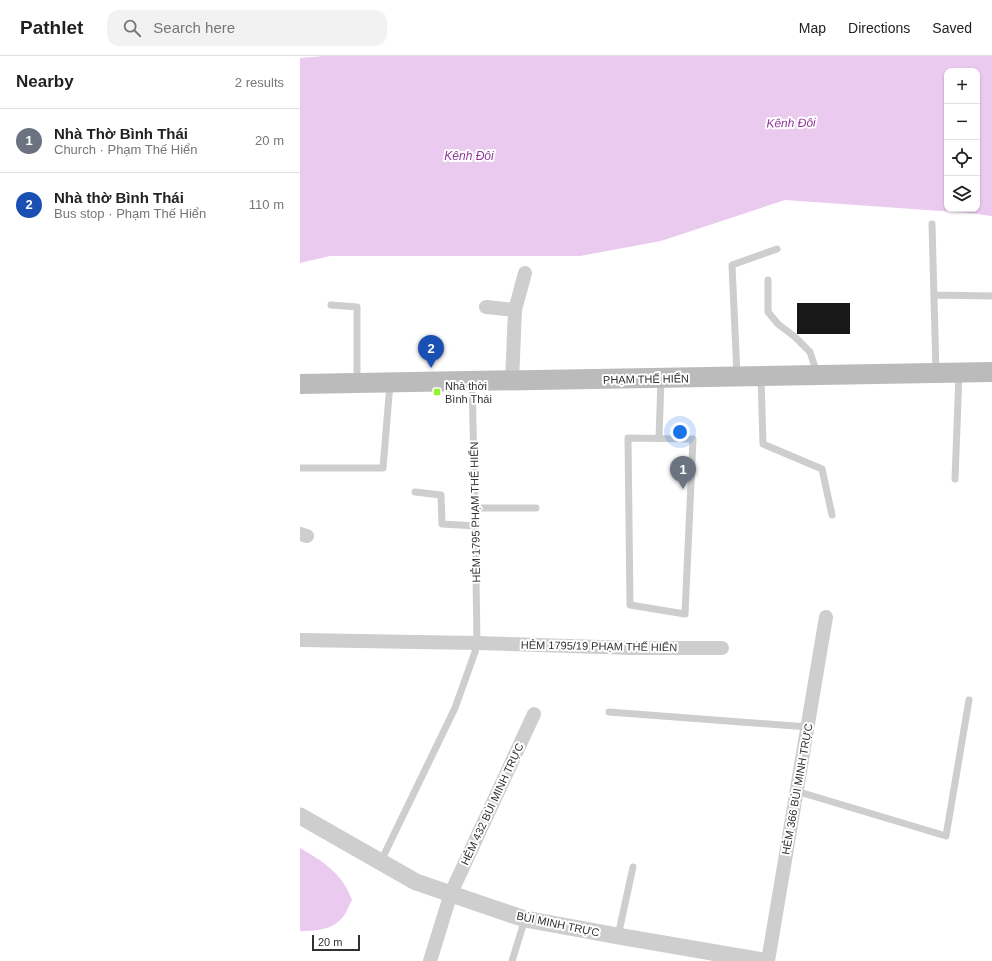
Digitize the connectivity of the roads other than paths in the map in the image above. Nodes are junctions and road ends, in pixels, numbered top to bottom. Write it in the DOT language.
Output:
graph roads {
  1 [pos="932,224"];
  2 [pos="777,249"];
  3 [pos="525,274"];
  4 [pos="768,280"];
  5 [pos="934,295"];
  6 [pos="992,296"];
  7 [pos="331,305"];
  8 [pos="486,307"];
  9 [pos="515,310"];
  10 [pos="936,372"];
  11 [pos="959,372"];
  12 [pos="992,372"];
  13 [pos="818,375"];
  14 [pos="737,377"];
  15 [pos="761,377"];
  16 [pos="661,379"];
  17 [pos="472,381"];
  18 [pos="512,381"];
  19 [pos="357,383"];
  20 [pos="390,383"];
  21 [pos="300,384"];
  22 [pos="660,438"];
  23 [pos="300,468"];
  24 [pos="955,479"];
  25 [pos="415,492"];
  26 [pos="476,508"];
  27 [pos="536,508"];
  28 [pos="832,516"];
  29 [pos="476,526"];
  30 [pos="826,617"];
  31 [pos="300,640"];
  32 [pos="476,642"];
  33 [pos="722,648"];
  34 [pos="969,700"];
  35 [pos="609,712"];
  36 [pos="534,714"];
  37 [pos="808,727"];
  38 [pos="796,791"];
  39 [pos="300,816"];
  40 [pos="381,861"];
  41 [pos="633,867"];
  42 [pos="451,893"];
  43 [pos="525,919"];
  44 [pos="618,936"];
  45 [pos="725,958"];
  46 [pos="430,961"];
  47 [pos="512,961"];
  48 [pos="764,961"];
  49 [pos="768,961"];
  1 -- 5 [label="lane"];
  2 -- 14 [label="lane"];
  3 -- 9 [label="street"];
  4 -- 13 [label="lane"];
  5 -- 6 [label="lane"];
  5 -- 10 [label="lane"];
  7 -- 19 [label="lane"];
  8 -- 9 [label="street"];
  9 -- 18 [label="street"];
  10 -- 11 [label="main road, PHẠM THẾ HIỂN"];
  10 -- 13 [label="main road, PHẠM THẾ HIỂN"];
  11 -- 12 [label="main road, PHẠM THẾ HIỂN"];
  11 -- 24 [label="lane"];
  13 -- 15 [label="main road, PHẠM THẾ HIỂN"];
  14 -- 15 [label="main road, PHẠM THẾ HIỂN"];
  14 -- 16 [label="main road, PHẠM THẾ HIỂN"];
  15 -- 28 [label="lane"];
  16 -- 18 [label="main road, PHẠM THẾ HIỂN"];
  16 -- 22 [label="lane"];
  17 -- 18 [label="main road, PHẠM THẾ HIỂN"];
  17 -- 20 [label="main road, PHẠM THẾ HIỂN"];
  17 -- 26 [label="lane, HẺM 1795 PHẠM THẾ HIỂN"];
  19 -- 20 [label="main road, PHẠM THẾ HIỂN"];
  19 -- 21 [label="main road, PHẠM THẾ HIỂN"];
  20 -- 23 [label="lane"];
  22 -- 22 [label="lane"];
  25 -- 29 [label="lane"];
  26 -- 27 [label="lane"];
  26 -- 29 [label="lane, HẺM 1795 PHẠM THẾ HIỂN"];
  29 -- 32 [label="lane, HẺM 1795 PHẠM THẾ HIỂN"];
  30 -- 37 [label="street, HẺM 366 BÙI MINH TRỰC"];
  31 -- 32 [label="street"];
  32 -- 33 [label="street, HẺM 1795/19 PHẠM THẾ HIỂN"];
  32 -- 40 [label="lane, HẺM 1795 PHẠM THẾ HIỂN"];
  34 -- 38 [label="lane"];
  35 -- 37 [label="lane"];
  36 -- 42 [label="street, HẺM 432 BÙI MINH TRỰC"];
  37 -- 38 [label="street, HẺM 366 BÙI MINH TRỰC"];
  38 -- 49 [label="street, HẺM 366 BÙI MINH TRỰC"];
  39 -- 40 [label="street, BÙI MINH TRỰC"];
  40 -- 42 [label="street, BÙI MINH TRỰC"];
  41 -- 44 [label="lane"];
  42 -- 43 [label="street, BÙI MINH TRỰC"];
  42 -- 46 [label="street, HẺM 432 BÙI MINH TRỰC"];
  43 -- 44 [label="street, BÙI MINH TRỰC"];
  43 -- 47 [label="lane"];
  44 -- 45 [label="street, BÙI MINH TRỰC"];
  45 -- 48 [label="street, BÙI MINH TRỰC"];
}
